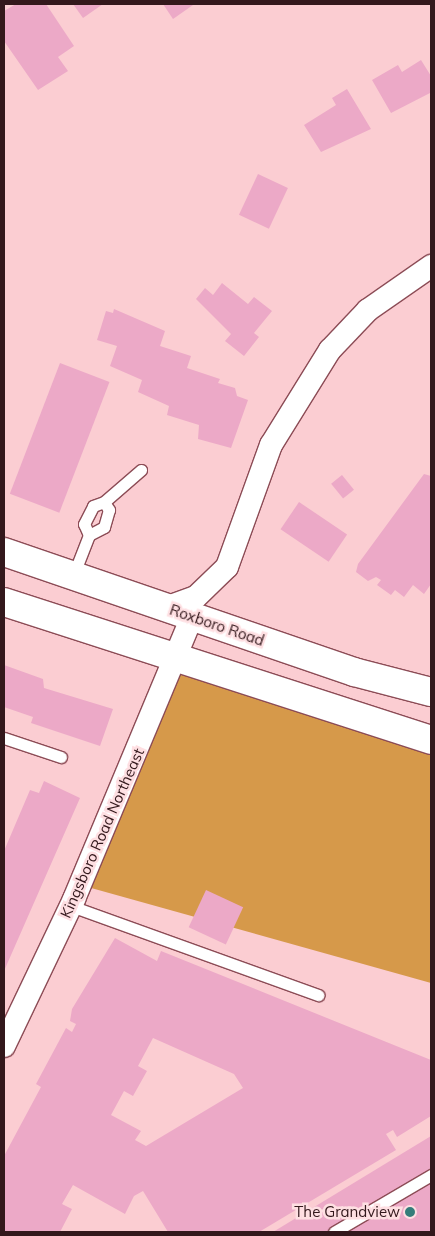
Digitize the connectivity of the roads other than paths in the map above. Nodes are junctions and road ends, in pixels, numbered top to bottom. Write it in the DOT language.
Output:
graph roads {
  1 [pos="431,266"];
  2 [pos="141,470"];
  3 [pos="104,502"];
  4 [pos="89,534"];
  5 [pos="4,552"];
  6 [pos="73,576"];
  7 [pos="4,602"];
  8 [pos="165,608"];
  9 [pos="192,617"];
  10 [pos="176,661"];
  11 [pos="431,692"];
  12 [pos="4,738"];
  13 [pos="431,740"];
  14 [pos="61,757"];
  15 [pos="71,906"];
  16 [pos="318,995"];
  17 [pos="4,1046"];
  18 [pos="431,1175"];
  19 [pos="334,1232"];
  1 -- 8 [label="street"];
  2 -- 3 [label="lane"];
  3 -- 4 [label="lane"];
  3 -- 4 [label="lane"];
  4 -- 6 [label="lane"];
  5 -- 6 [label="main road, Roxboro Road"];
  6 -- 8 [label="main road, Roxboro Road"];
  7 -- 10 [label="main road"];
  8 -- 9 [label="main road, Roxboro Road"];
  9 -- 10 [label="street, Kingsboro Road Northeast"];
  9 -- 11 [label="main road, Roxboro Road"];
  10 -- 13 [label="main road"];
  10 -- 15 [label="street, Kingsboro Road Northeast"];
  12 -- 14 [label="lane"];
  15 -- 16 [label="lane"];
  15 -- 17 [label="street, Kingsboro Road Northeast"];
  18 -- 19 [label="lane"];
}
